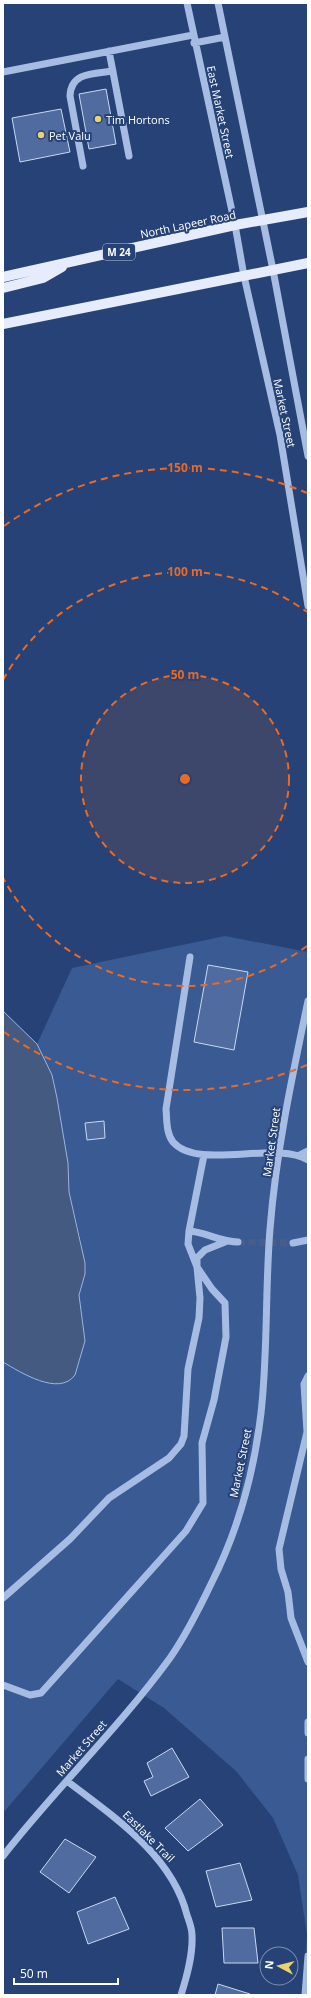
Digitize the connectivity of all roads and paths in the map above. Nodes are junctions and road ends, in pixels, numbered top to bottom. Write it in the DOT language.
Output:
graph roads {
  1 [pos="187,3"];
  2 [pos="218,3"];
  3 [pos="193,35"];
  4 [pos="225,37"];
  5 [pos="194,43"];
  6 [pos="109,51"];
  7 [pos="113,70"];
  8 [pos="3,72"];
  9 [pos="130,156"];
  10 [pos="83,166"];
  11 [pos="308,212"];
  12 [pos="263,221"];
  13 [pos="235,225"];
  14 [pos="69,263"];
  15 [pos="308,263"];
  16 [pos="273,270"];
  17 [pos="244,276"];
  18 [pos="3,277"];
  19 [pos="3,288"];
  20 [pos="3,324"];
  21 [pos="308,456"];
  22 [pos="308,606"];
  23 [pos="190,957"];
  24 [pos="308,1001"];
  25 [pos="308,1151"];
  26 [pos="279,1153"];
  27 [pos="204,1154"];
  28 [pos="300,1155"];
  29 [pos="308,1160"];
  30 [pos="189,1231"];
  31 [pos="308,1240"];
  32 [pos="225,1242"];
  33 [pos="238,1242"];
  34 [pos="293,1243"];
  35 [pos="197,1266"];
  36 [pos="308,1376"];
  37 [pos="3,1598"];
  38 [pos="308,1662"];
  39 [pos="3,1685"];
  40 [pos="308,1722"];
  41 [pos="308,1733"];
  42 [pos="308,1759"];
  43 [pos="308,1779"];
  44 [pos="67,1781"];
  45 [pos="3,1856"];
  46 [pos="308,1956"];
  47 [pos="181,1995"];
  48 [pos="305,1995"];
  1 -- 3 [label="street, East Market Street"];
  2 -- 4 [label="street, East Market Street"];
  3 -- 5 [label="street, East Market Street"];
  3 -- 6 [label="street"];
  4 -- 5 [label="street"];
  4 -- 12 [label="street, East Market Street"];
  5 -- 13 [label="street, East Market Street"];
  6 -- 7 [label="street"];
  6 -- 8 [label="street"];
  7 -- 9 [label="street"];
  7 -- 10 [label="street"];
  11 -- 12 [label="main road, North Lapeer Road / M 24"];
  12 -- 13 [label="main road, North Lapeer Road / M 24"];
  12 -- 16 [label="street, Market Street"];
  13 -- 14 [label="main road, North Lapeer Road / M 24"];
  13 -- 17 [label="street, Market Street"];
  14 -- 18 [label="main road, North Lapeer Road / M 24"];
  14 -- 19 [label="main road"];
  15 -- 16 [label="main road"];
  16 -- 17 [label="main road"];
  16 -- 21 [label="street, Market Street"];
  17 -- 20 [label="main road"];
  17 -- 22 [label="street, Market Street"];
  23 -- 27 [label="street"];
  24 -- 26 [label="street, Market Street"];
  25 -- 28 [label="street"];
  26 -- 27 [label="street"];
  26 -- 28 [label="street"];
  26 -- 44 [label="street, Market Street"];
  27 -- 30 [label="street"];
  28 -- 29 [label="street"];
  30 -- 32 [label="street"];
  30 -- 35 [label="street"];
  31 -- 34 [label="street"];
  32 -- 33 [label="street"];
  32 -- 35 [label="street"];
  35 -- 37 [label="street"];
  35 -- 39 [label="street"];
  36 -- 38 [label="street"];
  40 -- 41 [label="street"];
  42 -- 43 [label="street"];
  44 -- 45 [label="street, Market Street"];
  44 -- 47 [label="street, Eastlake Trail"];
  46 -- 48 [label="street"];
}
